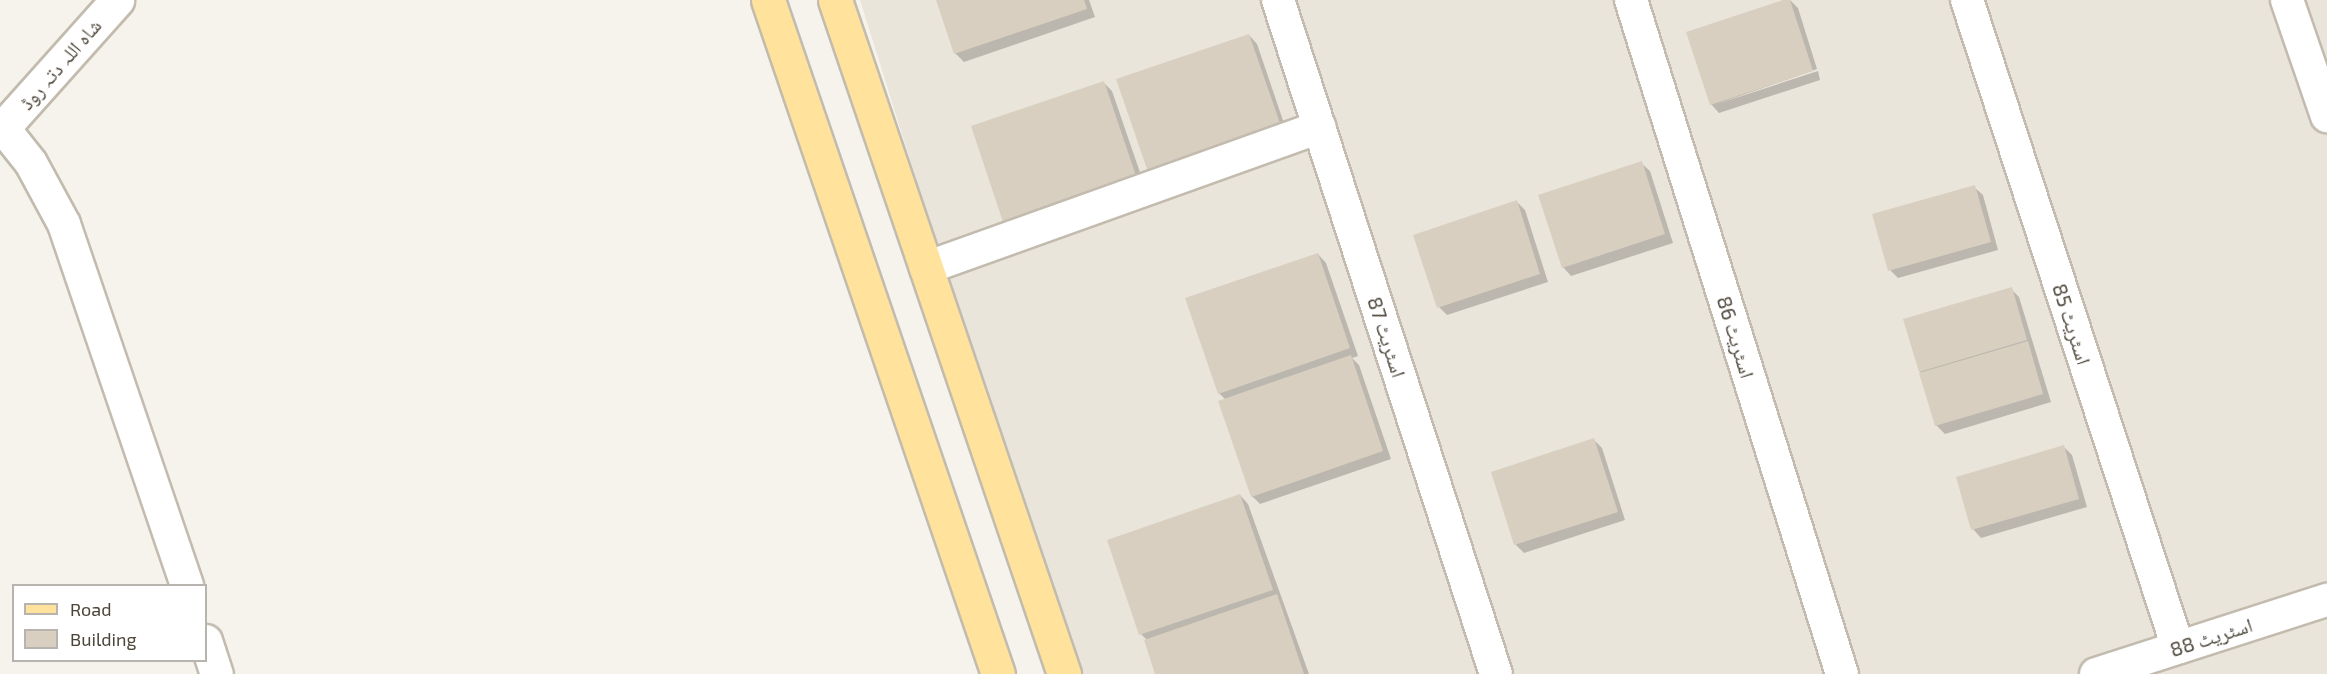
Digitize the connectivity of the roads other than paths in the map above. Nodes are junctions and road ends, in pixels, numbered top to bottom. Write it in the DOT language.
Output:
graph roads {
  1 [pos="117,0"];
  2 [pos="768,0"];
  3 [pos="835,0"];
  4 [pos="1278,0"];
  5 [pos="1631,0"];
  6 [pos="1966,0"];
  7 [pos="2287,0"];
  8 [pos="2327,116"];
  9 [pos="1319,127"];
  10 [pos="2,130"];
  11 [pos="926,268"];
  12 [pos="187,584"];
  13 [pos="2327,600"];
  14 [pos="207,644"];
  15 [pos="2178,648"];
  16 [pos="2108,672"];
  17 [pos="217,674"];
  18 [pos="998,674"];
  19 [pos="1064,674"];
  20 [pos="1496,674"];
  21 [pos="1842,674"];
  1 -- 10 [label="street, شاہ اللہ دتہ روڈ"];
  2 -- 18 [label="main road"];
  3 -- 11 [label="main road"];
  4 -- 9 [label="street, اسٹریٹ 87"];
  5 -- 21 [label="street, اسٹریٹ 86"];
  6 -- 15 [label="street, اسٹریٹ 85"];
  7 -- 8 [label="street"];
  9 -- 11 [label="street"];
  9 -- 20 [label="street, اسٹریٹ 87"];
  10 -- 12 [label="street"];
  11 -- 19 [label="main road"];
  13 -- 15 [label="street, اسٹریٹ 88"];
  14 -- 17 [label="street"];
  15 -- 16 [label="street, اسٹریٹ 88"];
}
